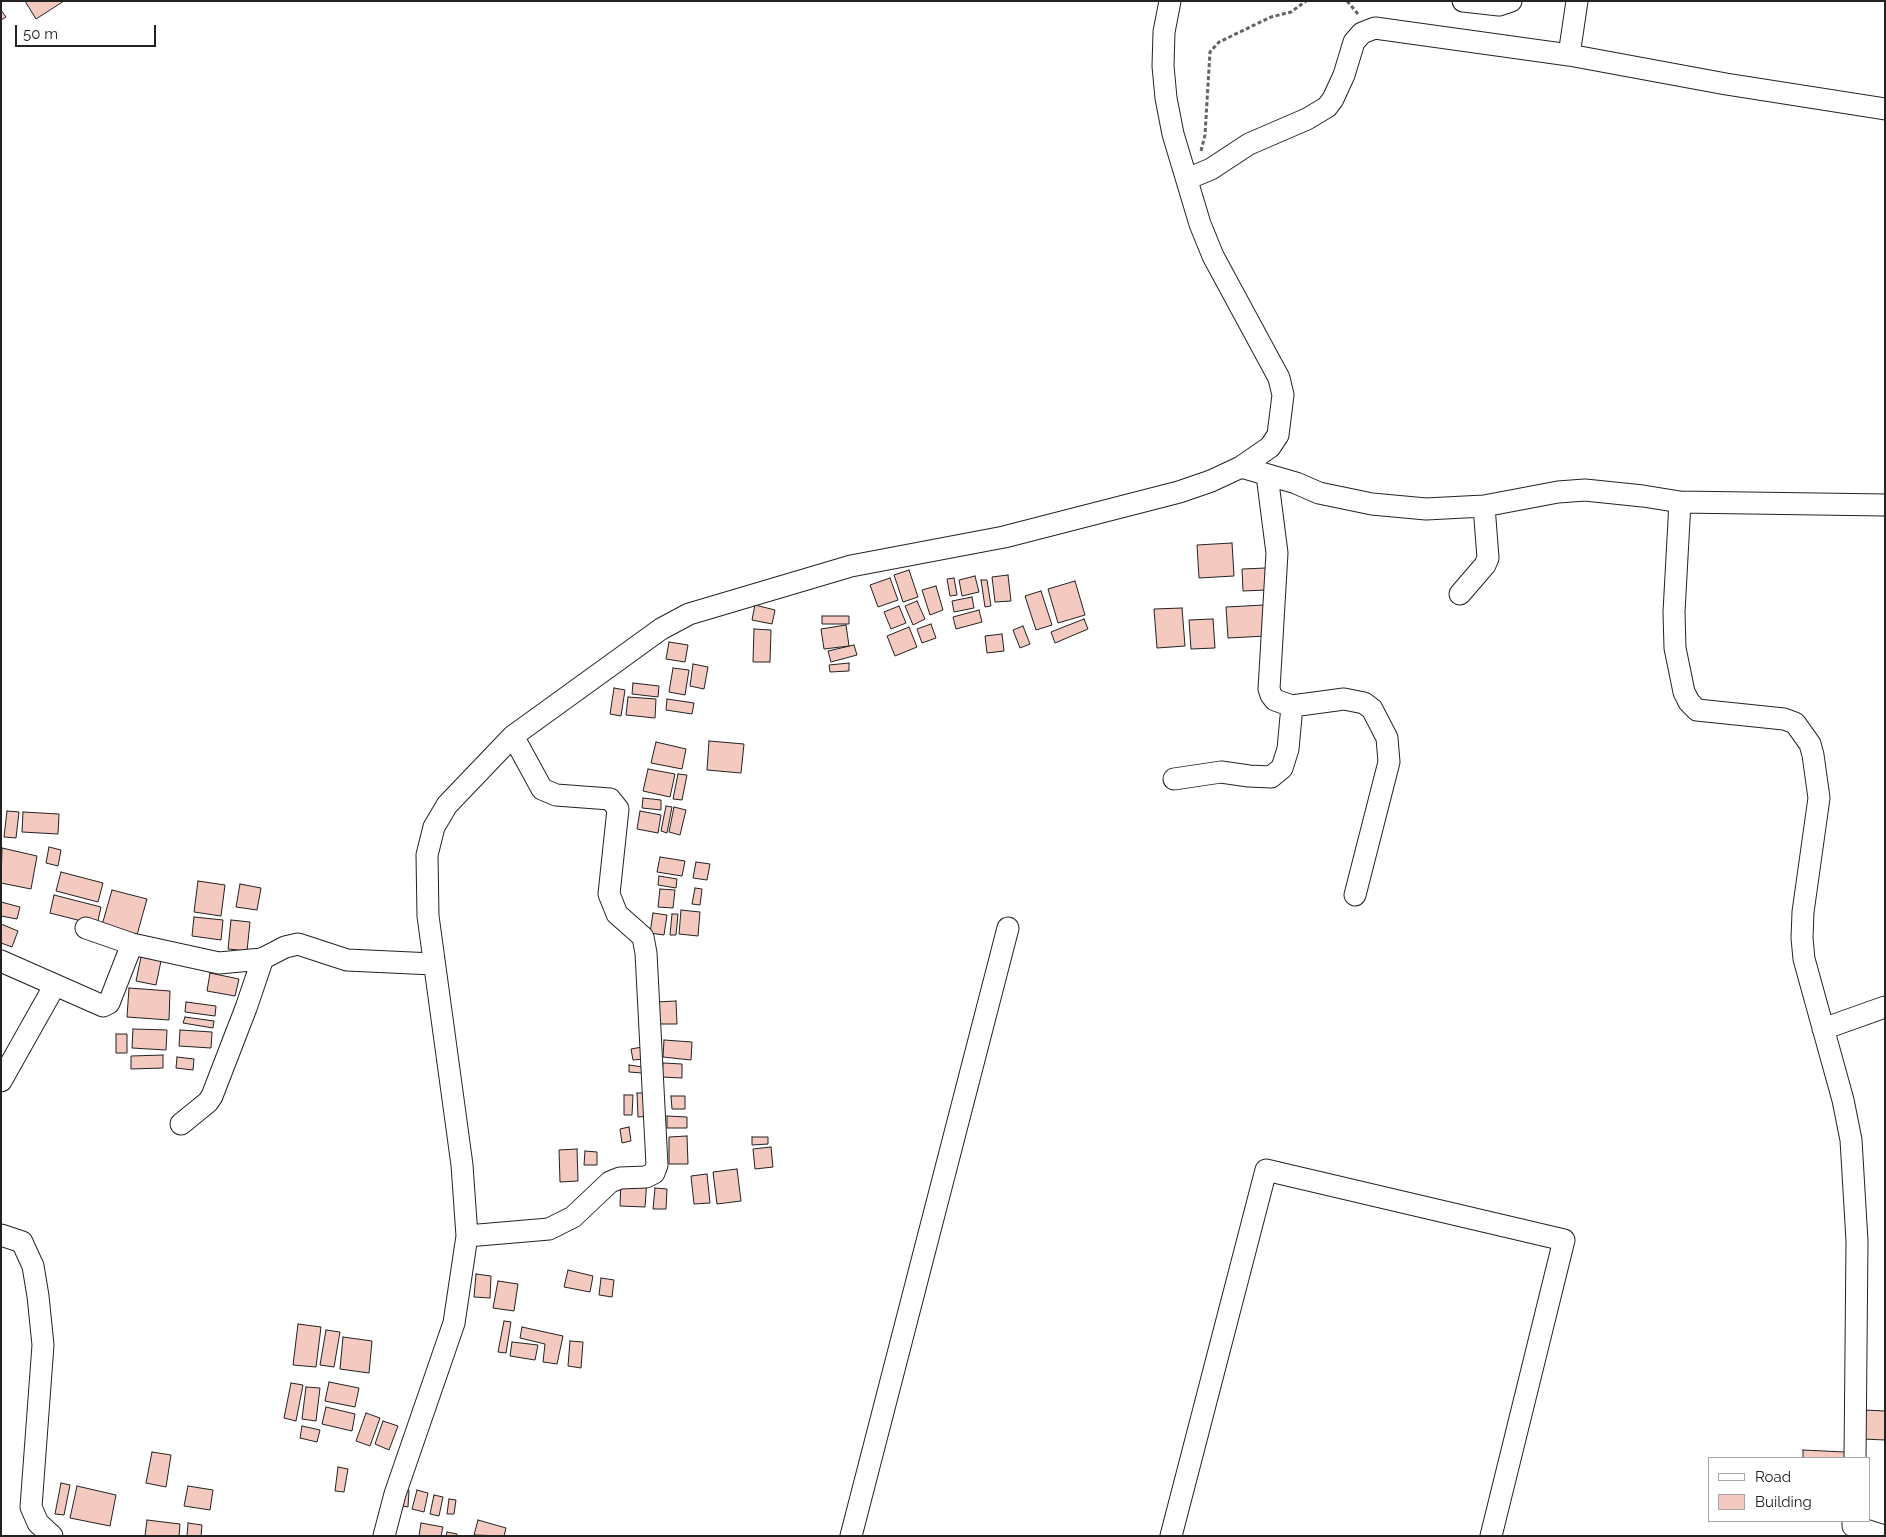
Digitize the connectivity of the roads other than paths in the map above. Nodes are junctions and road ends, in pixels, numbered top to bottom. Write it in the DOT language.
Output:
graph roads {
  1 [pos="1170,1"];
  2 [pos="1463,1"];
  3 [pos="1511,1"];
  4 [pos="1578,1"];
  5 [pos="1569,55"];
  6 [pos="1885,109"];
  7 [pos="1186,174"];
  8 [pos="1241,467"];
  9 [pos="1267,475"];
  10 [pos="1680,502"];
  11 [pos="1885,505"];
  12 [pos="1484,506"];
  13 [pos="1460,594"];
  14 [pos="1292,706"];
  15 [pos="513,736"];
  16 [pos="1174,779"];
  17 [pos="1355,895"];
  18 [pos="86,928"];
  19 [pos="1008,928"];
  20 [pos="132,944"];
  21 [pos="263,958"];
  22 [pos="1,961"];
  23 [pos="433,964"];
  24 [pos="55,985"];
  25 [pos="1885,1006"];
  26 [pos="1823,1029"];
  27 [pos="1,1081"];
  28 [pos="181,1124"];
  29 [pos="1,1234"];
  30 [pos="467,1236"];
  31 [pos="1855,1457"];
  32 [pos="1853,1527"];
  33 [pos="52,1536"];
  34 [pos="384,1536"];
  35 [pos="851,1536"];
  36 [pos="1171,1536"];
  37 [pos="1491,1536"];
  38 [pos="1884,1536"];
  1 -- 7 [label="street"];
  2 -- 3 [label="street"];
  4 -- 5 [label="street"];
  5 -- 6 [label="street"];
  5 -- 7 [label="street"];
  7 -- 8 [label="street"];
  8 -- 9 [label="street"];
  8 -- 15 [label="street"];
  9 -- 12 [label="street"];
  9 -- 14 [label="street"];
  10 -- 11 [label="street"];
  10 -- 12 [label="street"];
  10 -- 26 [label="street"];
  12 -- 13 [label="street"];
  14 -- 16 [label="street"];
  14 -- 17 [label="street"];
  15 -- 23 [label="street"];
  15 -- 30 [label="street"];
  18 -- 20 [label="street"];
  19 -- 35 [label="street"];
  20 -- 21 [label="street"];
  20 -- 24 [label="street"];
  21 -- 23 [label="street"];
  21 -- 28 [label="street"];
  22 -- 24 [label="street"];
  23 -- 30 [label="street"];
  24 -- 27 [label="street"];
  25 -- 26 [label="street"];
  26 -- 31 [label="street"];
  29 -- 33 [label="street"];
  30 -- 34 [label="street"];
  32 -- 38 [label="street"];
  36 -- 37 [label="street"];
}
